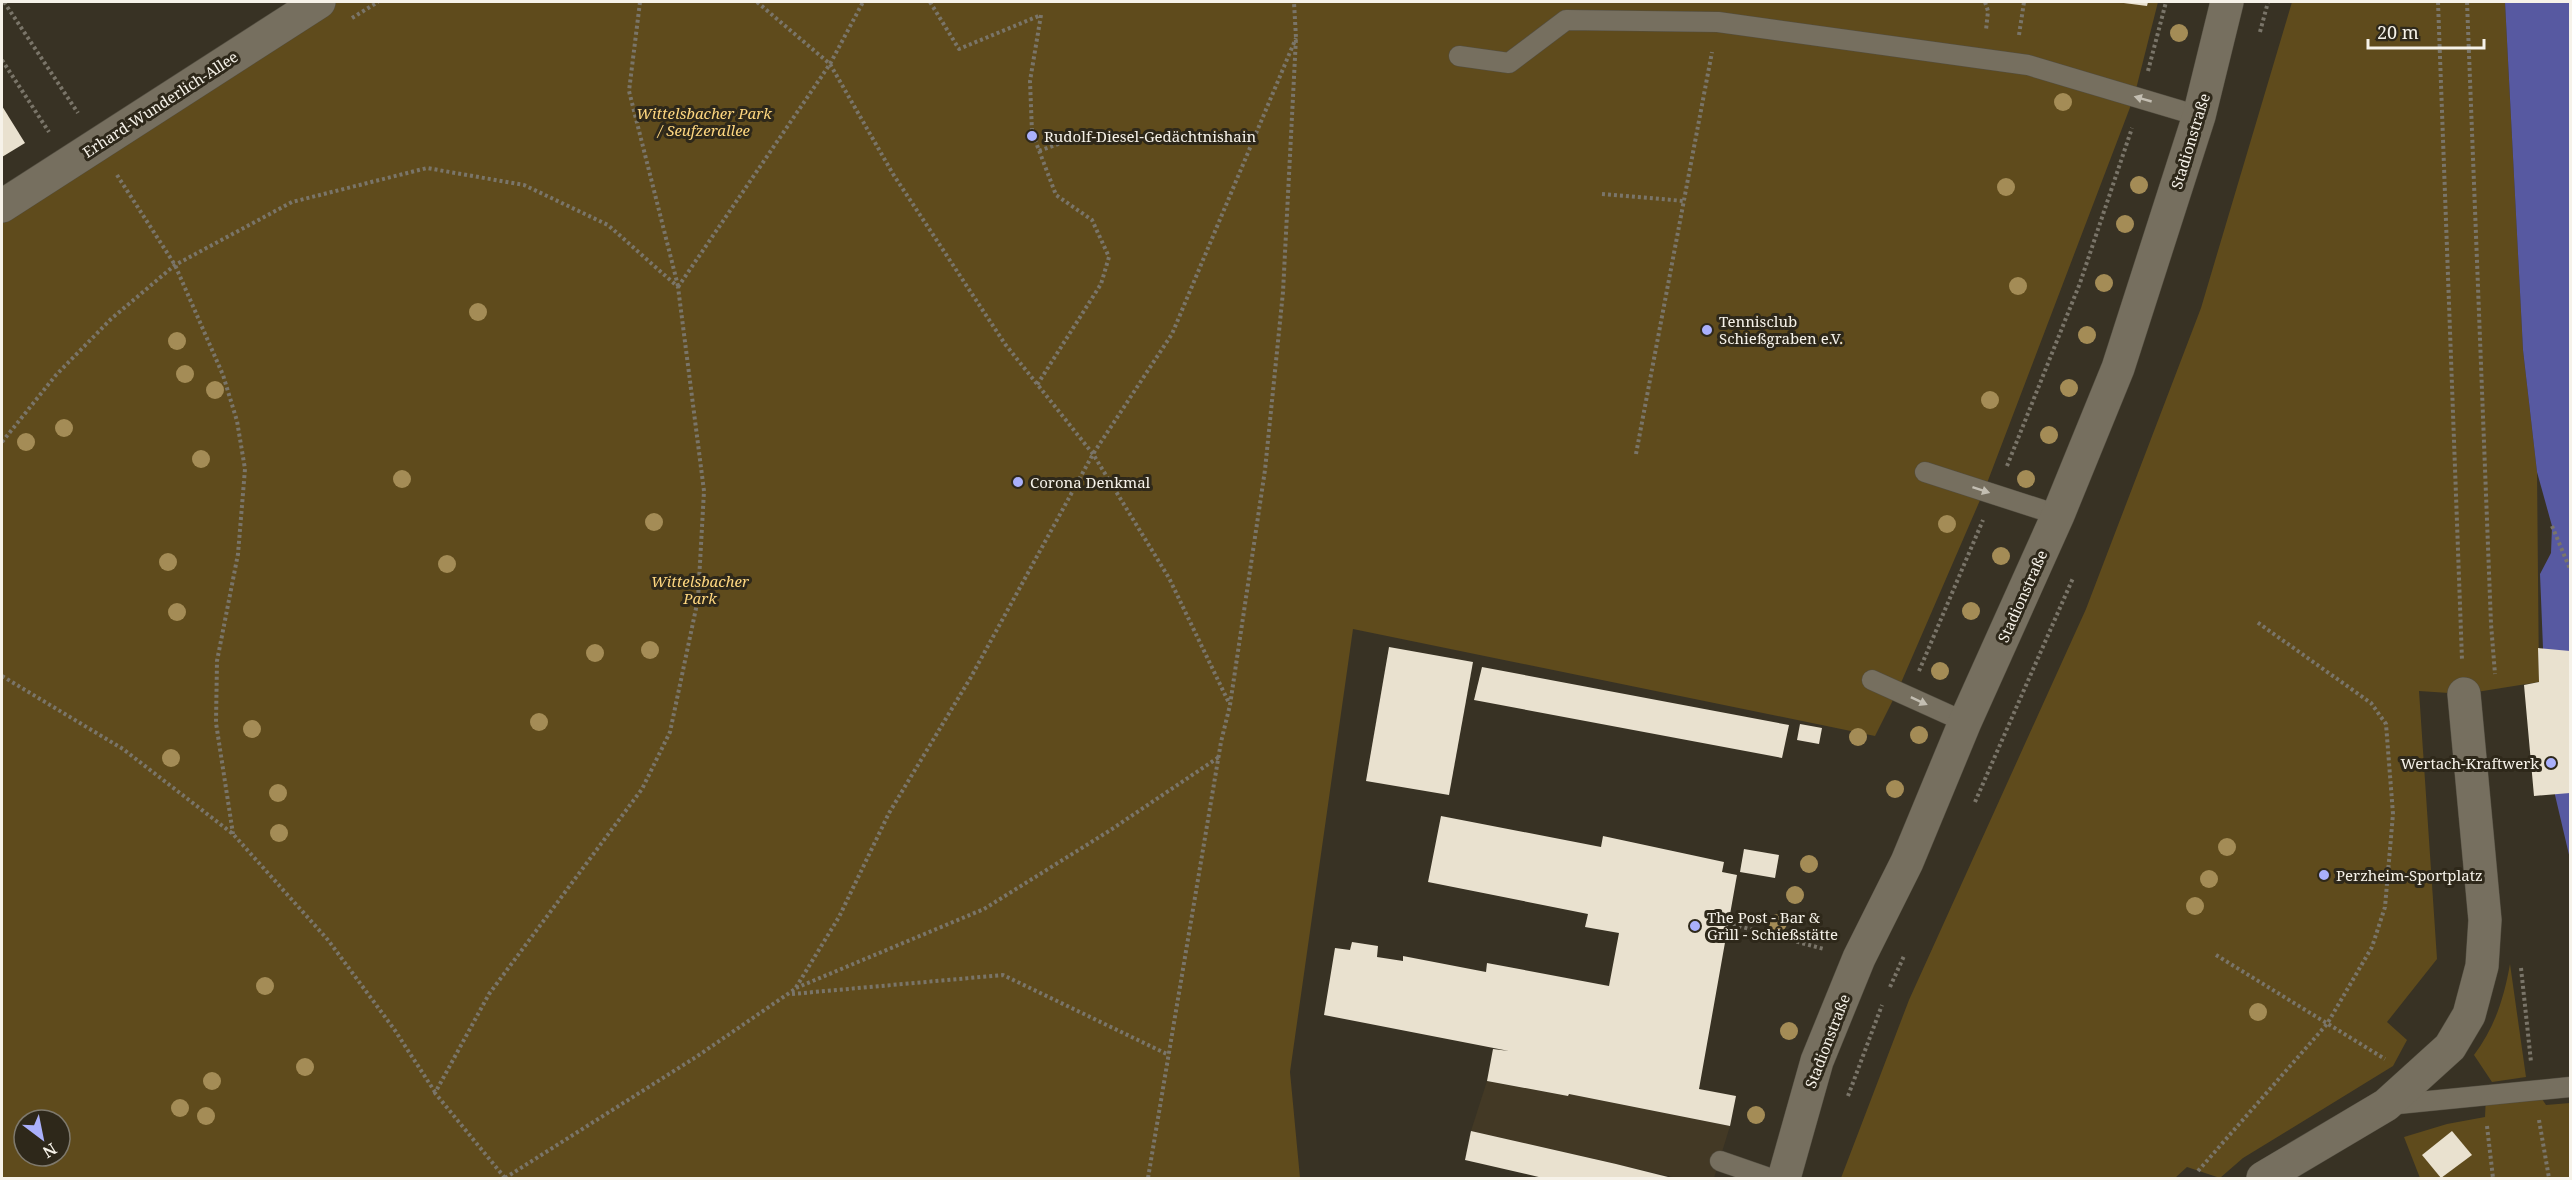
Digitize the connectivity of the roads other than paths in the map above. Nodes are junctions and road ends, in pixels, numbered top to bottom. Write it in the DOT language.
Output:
graph roads {
  1 [pos="319,2"];
  2 [pos="2227,2"];
  3 [pos="1459,56"];
  4 [pos="2199,116"];
  5 [pos="2,206"];
  6 [pos="1925,472"];
  7 [pos="2058,515"];
  8 [pos="1872,680"];
  9 [pos="2464,694"];
  10 [pos="1965,722"];
  11 [pos="2571,1087"];
  12 [pos="2386,1105"];
  13 [pos="1720,1161"];
  14 [pos="1768,1179"];
  15 [pos="1784,1179"];
  16 [pos="2264,1179"];
  1 -- 5 [label="street, Erhard-Wunderlich-Allee"];
  2 -- 4 [label="street, Stadionstraße"];
  4 -- 3 [label="lane, one-way"];
  4 -- 7 [label="street, Stadionstraße"];
  6 -- 7 [label="lane, one-way"];
  7 -- 10 [label="street, Stadionstraße"];
  8 -- 10 [label="lane, one-way"];
  9 -- 12 [label="street"];
  10 -- 15 [label="street, Stadionstraße"];
  11 -- 12 [label="lane"];
  12 -- 16 [label="street"];
  13 -- 14 [label="lane"];
}
